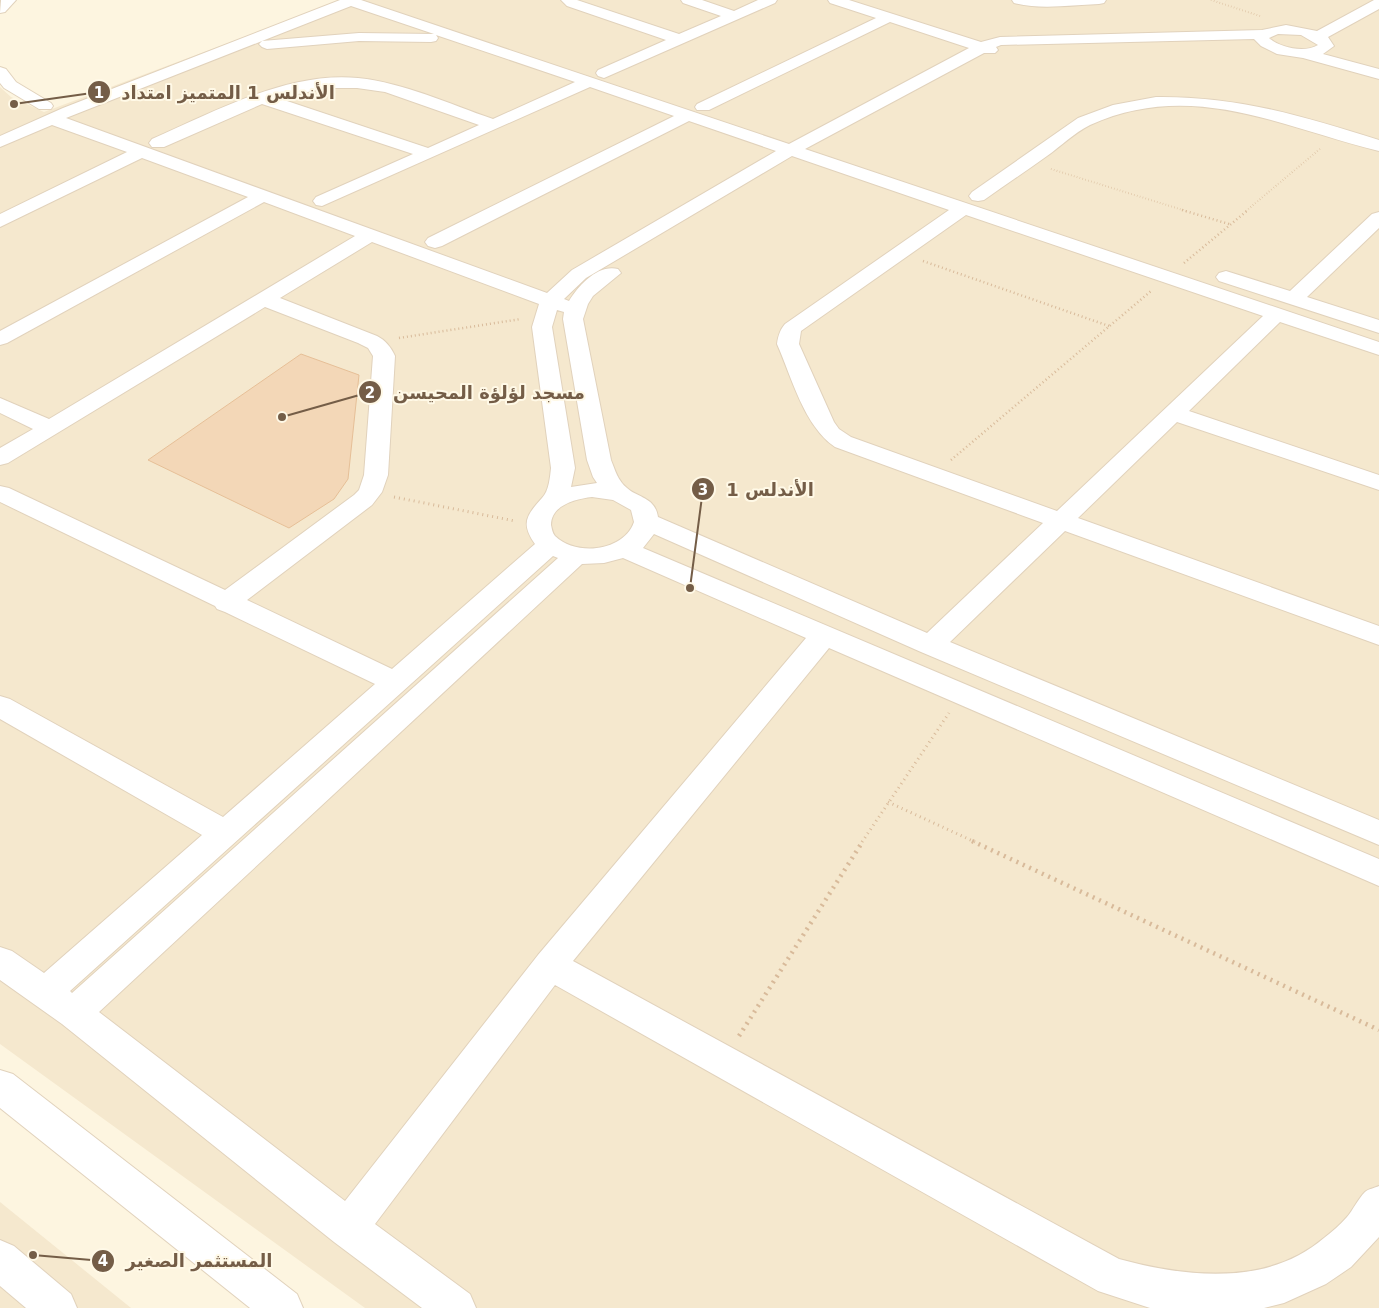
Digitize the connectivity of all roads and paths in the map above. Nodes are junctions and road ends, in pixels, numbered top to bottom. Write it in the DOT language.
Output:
graph roads {
  1 [pos="9,0"];
  2 [pos="321,0"];
  3 [pos="393,0"];
  4 [pos="568,0"];
  5 [pos="688,0"];
  6 [pos="770,0"];
  7 [pos="835,0"];
  8 [pos="872,0"];
  9 [pos="1019,0"];
  10 [pos="1099,0"];
  11 [pos="1211,0"];
  12 [pos="352,1"];
  13 [pos="1379,3"];
  14 [pos="373,9"];
  15 [pos="0,10"];
  16 [pos="735,16"];
  17 [pos="889,17"];
  18 [pos="1316,20"];
  19 [pos="1298,29"];
  20 [pos="1264,39"];
  21 [pos="681,40"];
  22 [pos="469,42"];
  23 [pos="1321,42"];
  24 [pos="982,47"];
  25 [pos="1001,48"];
  26 [pos="221,52"];
  27 [pos="1303,53"];
  28 [pos="1379,63"];
  29 [pos="0,72"];
  30 [pos="604,74"];
  31 [pos="1379,74"];
  32 [pos="587,83"];
  33 [pos="942,86"];
  34 [pos="261,98"];
  35 [pos="70,111"];
  36 [pos="695,111"];
  37 [pos="48,112"];
  38 [pos="17,118"];
  39 [pos="492,124"];
  40 [pos="1339,134"];
  41 [pos="0,142"];
  42 [pos="158,143"];
  43 [pos="1379,146"];
  44 [pos="810,149"];
  45 [pos="790,150"];
  46 [pos="141,152"];
  47 [pos="427,153"];
  48 [pos="1027,162"];
  49 [pos="241,188"];
  50 [pos="262,196"];
  51 [pos="322,202"];
  52 [pos="971,202"];
  53 [pos="1034,215"];
  54 [pos="0,221"];
  55 [pos="1230,224"];
  56 [pos="1375,226"];
  57 [pos="370,235"];
  58 [pos="435,242"];
  59 [pos="898,252"];
  60 [pos="112,257"];
  61 [pos="509,267"];
  62 [pos="1211,272"];
  63 [pos="1167,278"];
  64 [pos="586,292"];
  65 [pos="551,296"];
  66 [pos="264,299"];
  67 [pos="1285,306"];
  68 [pos="575,310"];
  69 [pos="1109,326"];
  70 [pos="1379,327"];
  71 [pos="0,339"];
  72 [pos="373,342"];
  73 [pos="1379,349"];
  74 [pos="0,405"];
  75 [pos="1173,412"];
  76 [pos="50,428"];
  77 [pos="0,458"];
  78 [pos="934,475"];
  79 [pos="1379,483"];
  80 [pos="370,492"];
  81 [pos="0,493"];
  82 [pos="618,493"];
  83 [pos="554,501"];
  84 [pos="1059,520"];
  85 [pos="646,521"];
  86 [pos="555,542"];
  87 [pos="623,549"];
  88 [pos="226,603"];
  89 [pos="872,619"];
  90 [pos="1379,636"];
  91 [pos="837,640"];
  92 [pos="931,645"];
  93 [pos="396,682"];
  94 [pos="962,694"];
  95 [pos="0,706"];
  96 [pos="888,802"];
  97 [pos="225,833"];
  98 [pos="1379,833"];
  99 [pos="1379,873"];
  100 [pos="0,961"];
  101 [pos="550,965"];
  102 [pos="60,1003"];
  103 [pos="1379,1030"];
  104 [pos="723,1061"];
  105 [pos="0,1086"];
  106 [pos="1379,1205"];
  107 [pos="348,1228"];
  108 [pos="0,1260"];
  109 [pos="57,1308"];
  110 [pos="283,1308"];
  111 [pos="456,1308"];
  1 -- 15 [label="street"];
  2 -- 37 [label="street"];
  3 -- 14 [label="street"];
  3 -- 30 [label="street"];
  4 -- 21 [label="street"];
  5 -- 16 [label="street"];
  6 -- 16 [label="street"];
  7 -- 17 [label="street"];
  8 -- 25 [label="street"];
  9 -- 10 [label="street"];
  11 -- 19 [label="path"];
  12 -- 14 [label="street"];
  12 -- 26 [label="street"];
  13 -- 23 [label="street"];
  14 -- 22 [label="street"];
  16 -- 21 [label="street"];
  17 -- 24 [label="street"];
  17 -- 36 [label="street"];
  18 -- 19 [label="street"];
  19 -- 20 [label="street"];
  19 -- 23 [label="street"];
  20 -- 25 [label="street"];
  20 -- 25 [label="street"];
  20 -- 27 [label="street"];
  21 -- 30 [label="street"];
  22 -- 26 [label="street"];
  22 -- 32 [label="street"];
  23 -- 27 [label="street"];
  23 -- 28 [label="street"];
  24 -- 25 [label="street"];
  24 -- 44 [label="street"];
  25 -- 33 [label="street"];
  26 -- 35 [label="street"];
  27 -- 31 [label="street"];
  29 -- 37 [label="street"];
  30 -- 36 [label="street"];
  32 -- 36 [label="street"];
  32 -- 39 [label="street"];
  34 -- 39 [label="street"];
  34 -- 42 [label="street"];
  34 -- 47 [label="street"];
  35 -- 37 [label="street"];
  35 -- 42 [label="street"];
  36 -- 44 [label="street"];
  36 -- 45 [label="street"];
  36 -- 58 [label="street"];
  37 -- 38 [label="street"];
  37 -- 41 [label="street"];
  37 -- 46 [label="street"];
  39 -- 47 [label="street"];
  40 -- 43 [label="street"];
  40 -- 48 [label="street"];
  40 -- 55 [label="path"];
  42 -- 51 [label="street"];
  44 -- 45 [label="street"];
  44 -- 52 [label="street"];
  44 -- 52 [label="street"];
  44 -- 64 [label="street"];
  45 -- 65 [label="street"];
  46 -- 49 [label="street"];
  46 -- 54 [label="street"];
  47 -- 51 [label="street"];
  48 -- 52 [label="street"];
  48 -- 55 [label="path"];
  49 -- 50 [label="street"];
  49 -- 60 [label="street"];
  50 -- 57 [label="street"];
  50 -- 71 [label="street"];
  51 -- 58 [label="street"];
  52 -- 53 [label="street"];
  52 -- 59 [label="street"];
  52 -- 63 [label="street"];
  55 -- 63 [label="path"];
  56 -- 67 [label="street"];
  57 -- 65 [label="street"];
  57 -- 66 [label="street"];
  58 -- 61 [label="street"];
  59 -- 69 [label="path"];
  59 -- 78 [label="street"];
  62 -- 67 [label="street"];
  63 -- 67 [label="street"];
  63 -- 69 [label="path"];
  64 -- 65 [label="street"];
  64 -- 68 [label="street"];
  65 -- 68 [label="street"];
  65 -- 72 [label="path"];
  65 -- 83 [label="street"];
  66 -- 72 [label="street"];
  66 -- 76 [label="street"];
  67 -- 70 [label="street"];
  67 -- 73 [label="street"];
  67 -- 75 [label="street"];
  68 -- 82 [label="street"];
  69 -- 78 [label="path"];
  72 -- 80 [label="street"];
  74 -- 76 [label="street"];
  75 -- 79 [label="street"];
  75 -- 84 [label="street"];
  76 -- 77 [label="street"];
  78 -- 84 [label="street"];
  80 -- 86 [label="path"];
  80 -- 88 [label="street"];
  81 -- 88 [label="street"];
  82 -- 83 [label="street"];
  82 -- 85 [label="street"];
  83 -- 86 [label="street"];
  84 -- 90 [label="street"];
  84 -- 92 [label="street"];
  85 -- 87 [label="street"];
  85 -- 89 [label="street"];
  86 -- 87 [label="street"];
  86 -- 93 [label="street"];
  86 -- 102 [label="street"];
  87 -- 91 [label="street"];
  88 -- 93 [label="street"];
  89 -- 91 [label="street"];
  89 -- 92 [label="street"];
  91 -- 94 [label="street"];
  91 -- 101 [label="street"];
  92 -- 98 [label="street"];
  93 -- 97 [label="street"];
  94 -- 96 [label="path"];
  94 -- 99 [label="street"];
  95 -- 97 [label="street"];
  96 -- 103 [label="path"];
  96 -- 104 [label="path"];
  97 -- 102 [label="street"];
  100 -- 102 [label="street"];
  101 -- 104 [label="street"];
  101 -- 107 [label="street"];
  102 -- 107 [label="street"];
  104 -- 106 [label="street"];
  105 -- 110 [label="street"];
  107 -- 111 [label="street"];
  108 -- 109 [label="street"];
}
